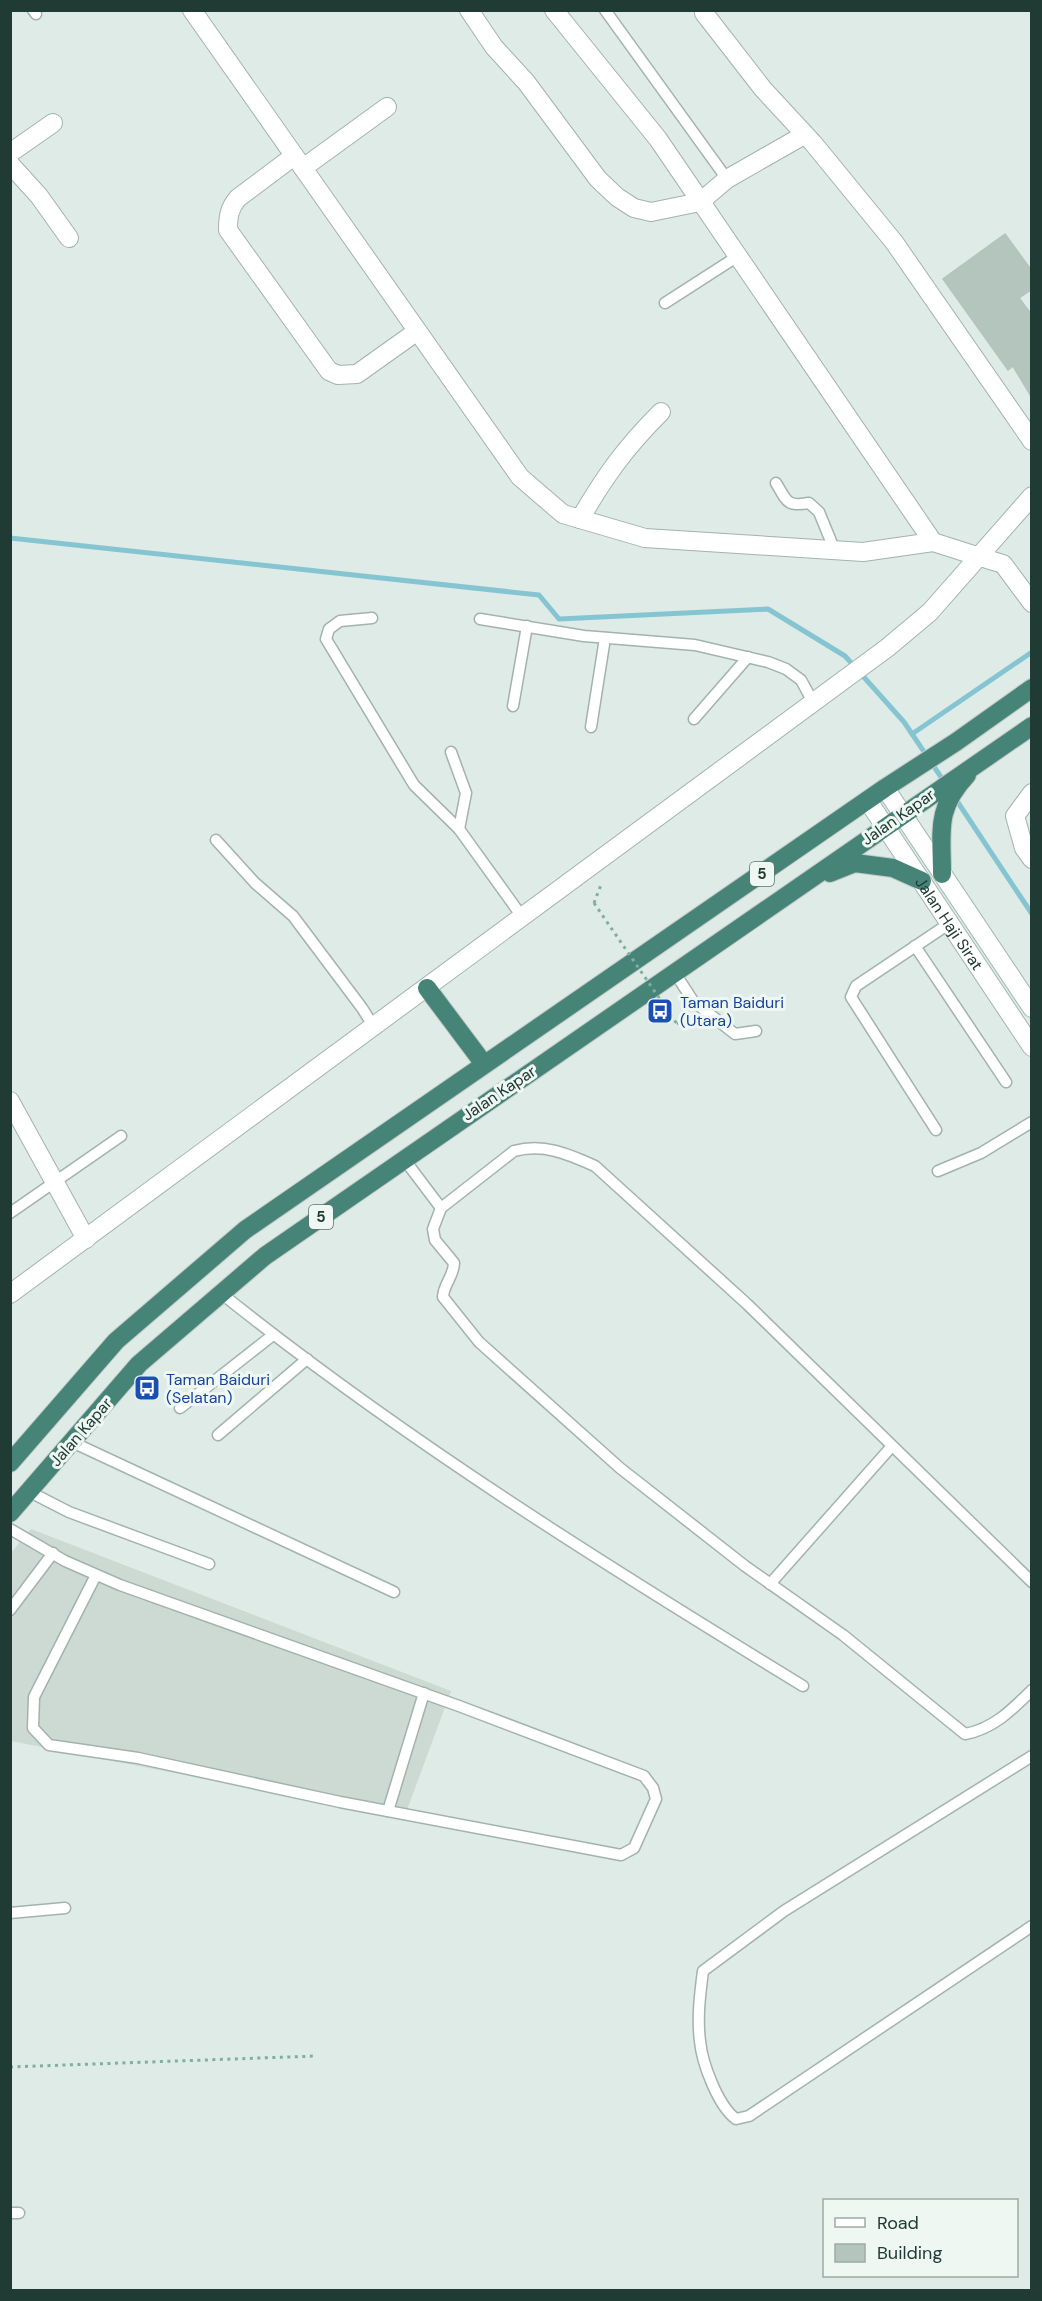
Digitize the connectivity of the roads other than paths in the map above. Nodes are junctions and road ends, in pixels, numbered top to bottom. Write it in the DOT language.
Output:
graph roads {
  1 [pos="192,10"];
  2 [pos="469,10"];
  3 [pos="555,10"];
  4 [pos="605,10"];
  5 [pos="704,13"];
  6 [pos="387,107"];
  7 [pos="54,123"];
  8 [pos="804,135"];
  9 [pos="10,153"];
  10 [pos="298,162"];
  11 [pos="10,164"];
  12 [pos="727,179"];
  13 [pos="700,202"];
  14 [pos="69,238"];
  15 [pos="738,256"];
  16 [pos="665,303"];
  17 [pos="416,332"];
  18 [pos="661,412"];
  19 [pos="1032,441"];
  20 [pos="776,483"];
  21 [pos="1032,496"];
  22 [pos="580,519"];
  23 [pos="933,542"];
  24 [pos="835,551"];
  25 [pos="980,557"];
  26 [pos="1032,603"];
  27 [pos="372,618"];
  28 [pos="480,619"];
  29 [pos="527,626"];
  30 [pos="605,638"];
  31 [pos="748,657"];
  32 [pos="1032,688"];
  33 [pos="813,704"];
  34 [pos="513,706"];
  35 [pos="694,718"];
  36 [pos="1032,726"];
  37 [pos="591,727"];
  38 [pos="451,752"];
  39 [pos="978,762"];
  40 [pos="885,788"];
  41 [pos="1032,793"];
  42 [pos="868,801"];
  43 [pos="902,814"];
  44 [pos="885,826"];
  45 [pos="459,829"];
  46 [pos="216,840"];
  47 [pos="1032,859"];
  48 [pos="942,874"];
  49 [pos="922,881"];
  50 [pos="802,884"];
  51 [pos="523,918"];
  52 [pos="950,923"];
  53 [pos="656,946"];
  54 [pos="915,946"];
  55 [pos="675,974"];
  56 [pos="427,988"];
  57 [pos="1032,1008"];
  58 [pos="374,1027"];
  59 [pos="756,1031"];
  60 [pos="1032,1047"];
  61 [pos="484,1064"];
  62 [pos="1006,1082"];
  63 [pos="10,1101"];
  64 [pos="1032,1122"];
  65 [pos="936,1130"];
  66 [pos="121,1136"];
  67 [pos="404,1159"];
  68 [pos="938,1171"];
  69 [pos="55,1182"];
  70 [pos="441,1208"];
  71 [pos="10,1213"];
  72 [pos="86,1239"];
  73 [pos="10,1294"];
  74 [pos="222,1294"];
  75 [pos="273,1335"];
  76 [pos="307,1359"];
  77 [pos="180,1408"];
  78 [pos="218,1435"];
  79 [pos="72,1442"];
  80 [pos="892,1446"];
  81 [pos="10,1463"];
  82 [pos="28,1491"];
  83 [pos="10,1513"];
  84 [pos="10,1528"];
  85 [pos="53,1553"];
  86 [pos="209,1564"];
  87 [pos="96,1575"];
  88 [pos="1032,1582"];
  89 [pos="770,1584"];
  90 [pos="394,1592"];
  91 [pos="10,1610"];
  92 [pos="803,1686"];
  93 [pos="1032,1690"];
  94 [pos="424,1693"];
  95 [pos="1032,1756"];
  96 [pos="388,1811"];
  97 [pos="65,1908"];
  98 [pos="10,1913"];
  99 [pos="1032,1926"];
  1 -- 10 [label="street"];
  2 -- 13 [label="street"];
  3 -- 13 [label="street"];
  4 -- 12 [label="lane"];
  5 -- 8 [label="street"];
  6 -- 10 [label="street"];
  7 -- 9 [label="street"];
  8 -- 12 [label="street"];
  8 -- 19 [label="street"];
  10 -- 17 [label="street"];
  10 -- 17 [label="street"];
  11 -- 14 [label="street"];
  12 -- 13 [label="street"];
  13 -- 15 [label="street"];
  15 -- 16 [label="lane"];
  15 -- 23 [label="street"];
  17 -- 22 [label="street"];
  18 -- 22 [label="street"];
  20 -- 24 [label="lane"];
  21 -- 25 [label="street"];
  22 -- 24 [label="street"];
  23 -- 24 [label="street"];
  23 -- 25 [label="street"];
  25 -- 26 [label="street"];
  25 -- 33 [label="street"];
  27 -- 45 [label="lane"];
  28 -- 29 [label="lane"];
  29 -- 30 [label="lane"];
  29 -- 34 [label="lane"];
  30 -- 31 [label="lane"];
  30 -- 37 [label="lane"];
  31 -- 33 [label="lane"];
  31 -- 35 [label="lane"];
  32 -- 40 [label="highway, Jalan Kapar / 5"];
  33 -- 51 [label="street"];
  36 -- 39 [label="highway, Jalan Kapar / 5"];
  38 -- 45 [label="lane"];
  39 -- 43 [label="highway, Jalan Kapar / 5"];
  39 -- 48 [label="highway"];
  40 -- 42 [label="highway, Jalan Kapar / 5"];
  40 -- 43 [label="street, Jalan Haji Sirat"];
  41 -- 47 [label="street"];
  42 -- 44 [label="street, Jalan Haji Sirat"];
  42 -- 53 [label="highway, Jalan Kapar / 5"];
  43 -- 44 [label="highway, Jalan Kapar / 5"];
  43 -- 48 [label="street, Jalan Haji Sirat"];
  44 -- 49 [label="street, Jalan Haji Sirat"];
  44 -- 50 [label="highway, Jalan Kapar / 5"];
  45 -- 51 [label="lane"];
  46 -- 58 [label="lane"];
  48 -- 57 [label="street, Jalan Haji Sirat"];
  49 -- 50 [label="highway"];
  49 -- 52 [label="street, Jalan Haji Sirat"];
  50 -- 55 [label="highway, Jalan Kapar / 5"];
  51 -- 56 [label="street"];
  52 -- 54 [label="lane"];
  52 -- 60 [label="street, Jalan Haji Sirat"];
  53 -- 55 [label="highway"];
  53 -- 61 [label="highway, Jalan Kapar / 5"];
  54 -- 62 [label="lane"];
  54 -- 65 [label="lane"];
  55 -- 59 [label="lane"];
  55 -- 67 [label="highway, Jalan Kapar / 5"];
  56 -- 58 [label="street"];
  56 -- 61 [label="highway"];
  58 -- 72 [label="street"];
  61 -- 81 [label="highway, Jalan Kapar / 5"];
  63 -- 69 [label="street"];
  64 -- 68 [label="lane"];
  66 -- 69 [label="lane"];
  67 -- 70 [label="lane"];
  67 -- 74 [label="highway, Jalan Kapar / 5"];
  69 -- 71 [label="lane"];
  69 -- 72 [label="street"];
  70 -- 80 [label="lane"];
  70 -- 89 [label="lane"];
  72 -- 73 [label="street"];
  74 -- 75 [label="lane"];
  74 -- 79 [label="highway, Jalan Kapar / 5"];
  75 -- 76 [label="lane"];
  75 -- 77 [label="lane"];
  76 -- 78 [label="lane"];
  76 -- 92 [label="lane"];
  79 -- 82 [label="highway, Jalan Kapar / 5"];
  79 -- 90 [label="lane"];
  80 -- 88 [label="lane"];
  80 -- 89 [label="lane"];
  82 -- 83 [label="highway, Jalan Kapar / 5"];
  82 -- 86 [label="lane"];
  84 -- 85 [label="lane"];
  85 -- 87 [label="lane"];
  85 -- 91 [label="lane"];
  87 -- 94 [label="lane"];
  87 -- 96 [label="lane"];
  89 -- 93 [label="lane"];
  94 -- 96 [label="lane"];
  94 -- 96 [label="lane"];
  95 -- 99 [label="lane"];
  97 -- 98 [label="lane"];
}
